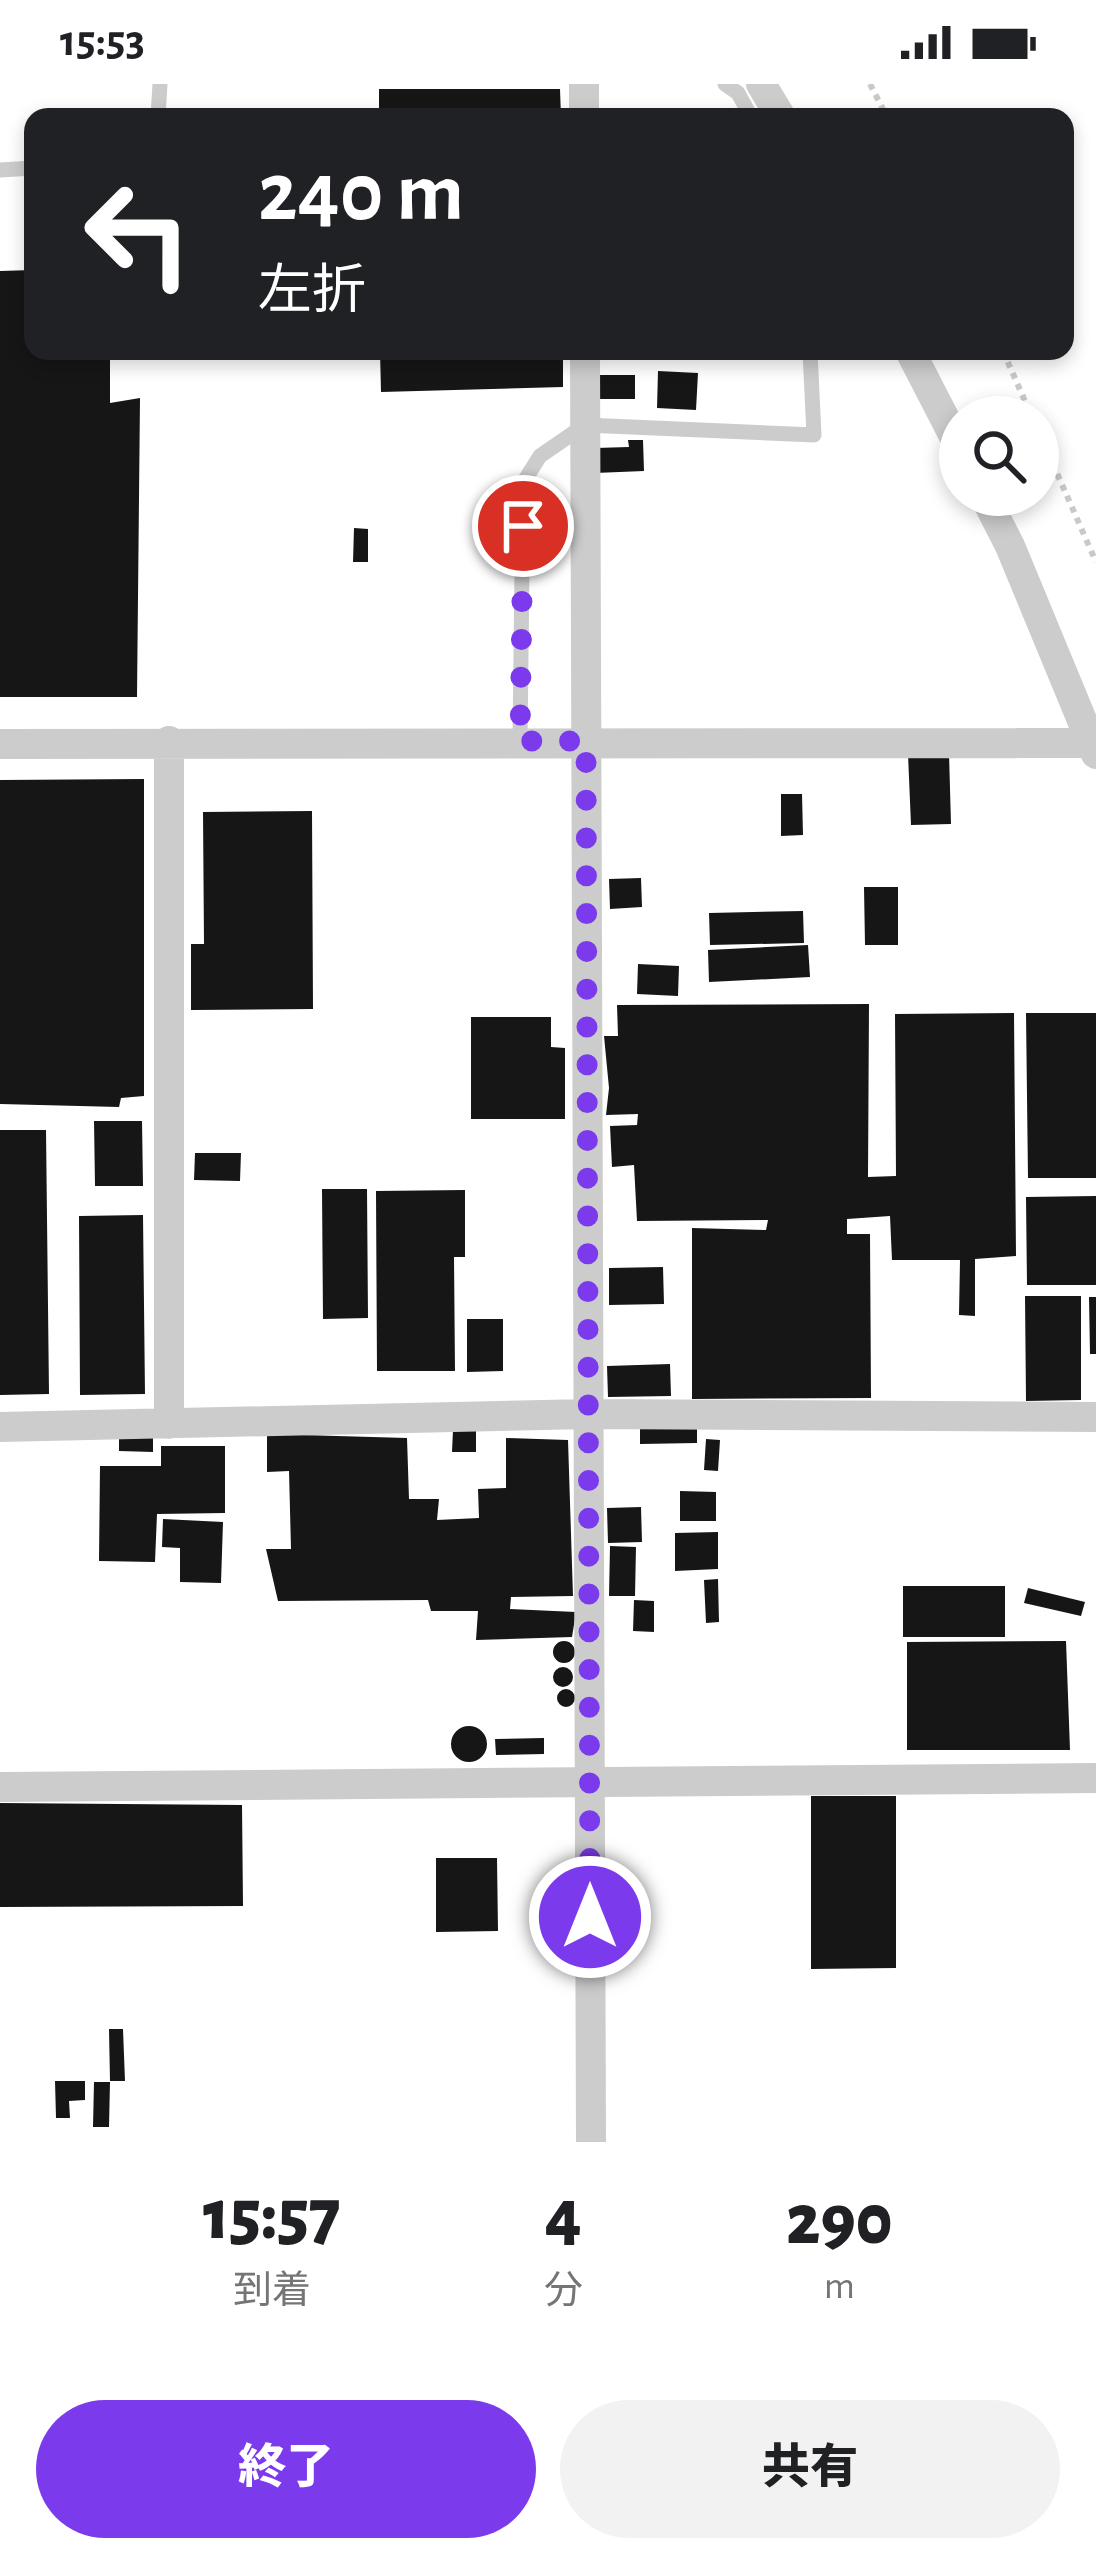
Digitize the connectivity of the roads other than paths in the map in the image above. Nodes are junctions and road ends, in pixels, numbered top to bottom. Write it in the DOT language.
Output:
graph roads {
  1 [pos="725,84"];
  2 [pos="746,108"];
  3 [pos="585,360"];
  4 [pos="810,360"];
  5 [pos="915,360"];
  6 [pos="939,407"];
  7 [pos="585,425"];
  8 [pos="995,516"];
  9 [pos="520,741"];
  10 [pos="586,741"];
  11 [pos="169,742"];
  12 [pos="0,744"];
  13 [pos="1094,748"];
  14 [pos="589,1414"];
  15 [pos="1096,1417"];
  16 [pos="169,1424"];
  17 [pos="0,1427"];
  18 [pos="1096,1778"];
  19 [pos="589,1781"];
  20 [pos="0,1787"];
  21 [pos="592,2142"];
  1 -- 2 [label="lane"];
  3 -- 7 [label="street"];
  4 -- 7 [label="lane"];
  5 -- 6 [label="street"];
  7 -- 9 [label="lane"];
  7 -- 10 [label="street"];
  8 -- 13 [label="street"];
  9 -- 10 [label="street"];
  9 -- 11 [label="street"];
  10 -- 13 [label="street"];
  10 -- 14 [label="street"];
  11 -- 12 [label="street"];
  11 -- 16 [label="street"];
  14 -- 15 [label="street"];
  14 -- 16 [label="street"];
  14 -- 19 [label="street"];
  16 -- 17 [label="street"];
  18 -- 19 [label="street"];
  19 -- 20 [label="street"];
  19 -- 21 [label="street"];
}
